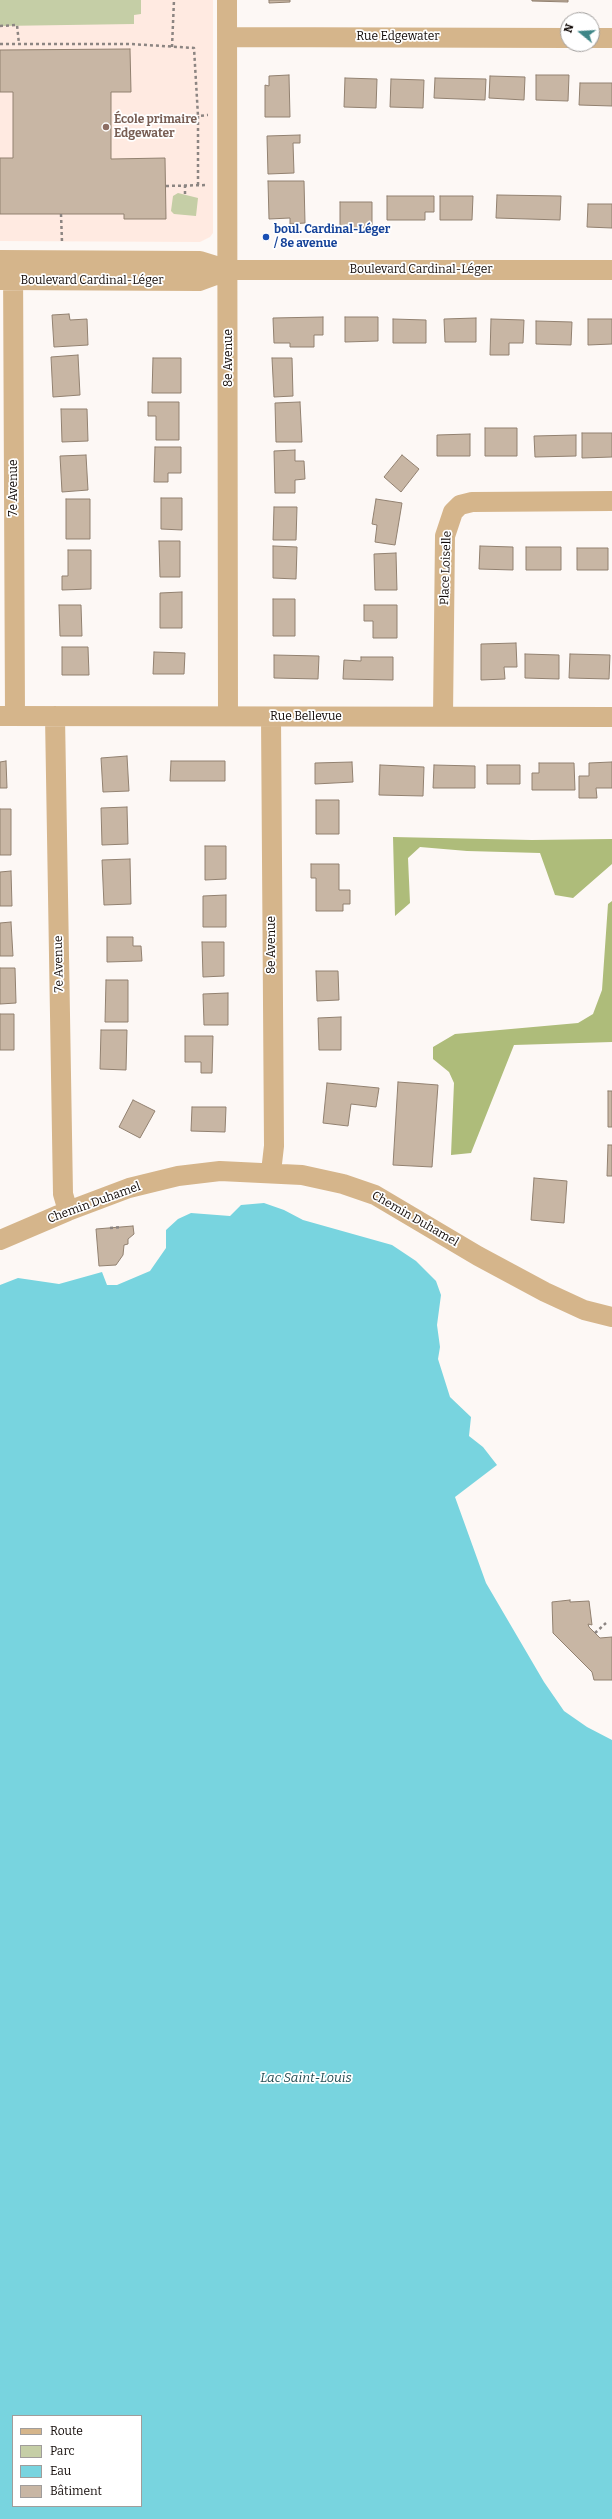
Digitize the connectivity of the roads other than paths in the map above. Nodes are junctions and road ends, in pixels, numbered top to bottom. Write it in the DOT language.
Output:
graph roads {
  1 [pos="227,0"];
  2 [pos="227,37"];
  3 [pos="560,38"];
  4 [pos="600,38"];
  5 [pos="612,38"];
  6 [pos="7,260"];
  7 [pos="229,270"];
  8 [pos="612,270"];
  9 [pos="7,280"];
  10 [pos="612,502"];
  11 [pos="7,716"];
  12 [pos="55,716"];
  13 [pos="228,716"];
  14 [pos="443,716"];
  15 [pos="271,717"];
  16 [pos="612,717"];
  17 [pos="271,1172"];
  18 [pos="68,1211"];
  19 [pos="0,1240"];
  20 [pos="612,1317"];
  1 -- 2 [label="street, 8e Avenue"];
  2 -- 3 [label="street, Rue Edgewater"];
  2 -- 7 [label="street, 8e Avenue"];
  4 -- 5 [label="street"];
  6 -- 7 [label="street, Boulevard Cardinal-Léger"];
  6 -- 9 [label="street, 7e Avenue"];
  7 -- 8 [label="street, Boulevard Cardinal-Léger"];
  7 -- 9 [label="street, Boulevard Cardinal-Léger"];
  7 -- 13 [label="street, 8e Avenue"];
  9 -- 11 [label="street, 7e Avenue"];
  10 -- 14 [label="street, Place Loiselle"];
  11 -- 12 [label="street, Rue Bellevue"];
  12 -- 13 [label="street, Rue Bellevue"];
  12 -- 18 [label="street, 7e Avenue"];
  13 -- 15 [label="street, Rue Bellevue"];
  14 -- 15 [label="street, Rue Bellevue"];
  14 -- 16 [label="street, Rue Bellevue"];
  15 -- 17 [label="street, 8e Avenue"];
  17 -- 18 [label="street, Chemin Duhamel"];
  17 -- 20 [label="street, Chemin Duhamel"];
  18 -- 19 [label="street, Chemin Duhamel"];
}
